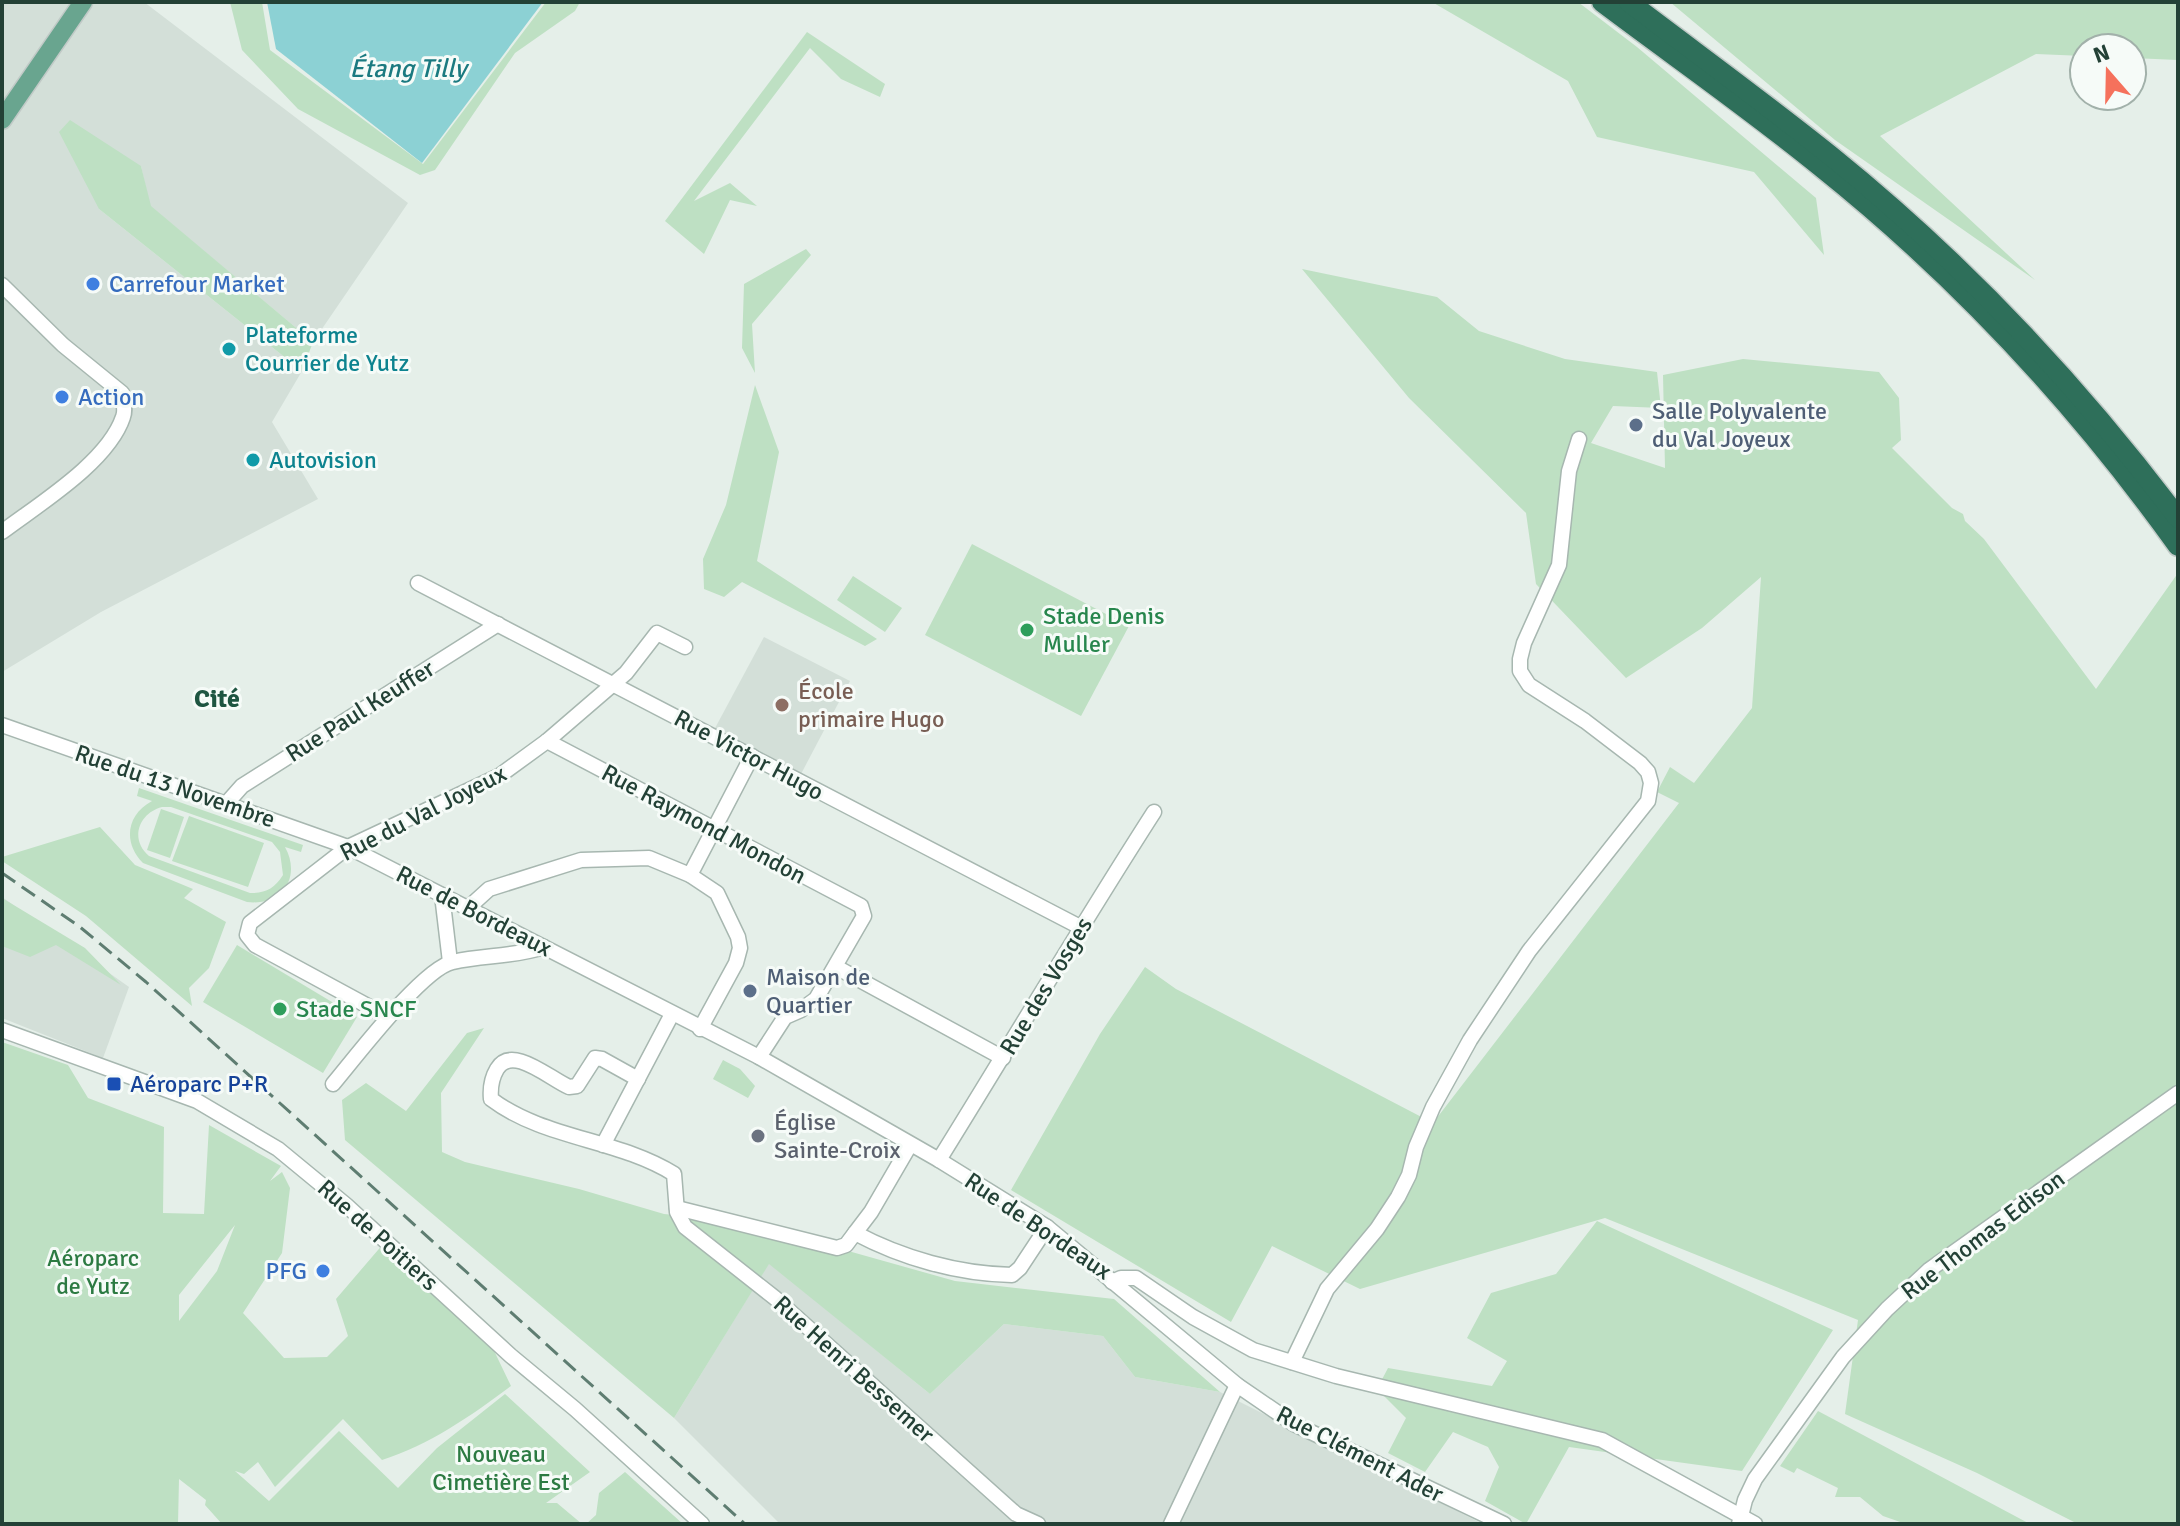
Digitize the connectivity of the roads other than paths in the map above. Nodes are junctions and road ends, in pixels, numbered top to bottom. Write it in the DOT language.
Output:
graph roads {
  1 [pos="83,2"];
  2 [pos="1602,2"];
  3 [pos="1629,2"];
  4 [pos="2,120"];
  5 [pos="2,285"];
  6 [pos="1579,439"];
  7 [pos="2178,518"];
  8 [pos="2,532"];
  9 [pos="2178,546"];
  10 [pos="418,583"];
  11 [pos="498,624"];
  12 [pos="685,647"];
  13 [pos="613,684"];
  14 [pos="2,725"];
  15 [pos="547,741"];
  16 [pos="752,756"];
  17 [pos="226,804"];
  18 [pos="1154,812"];
  19 [pos="714,829"];
  20 [pos="348,847"];
  21 [pos="690,875"];
  22 [pos="442,895"];
  23 [pos="468,908"];
  24 [pos="1080,927"];
  25 [pos="544,947"];
  26 [pos="450,962"];
  27 [pos="836,967"];
  28 [pos="672,1014"];
  29 [pos="388,1017"];
  30 [pos="700,1029"];
  31 [pos="2,1030"];
  32 [pos="759,1057"];
  33 [pos="1003,1058"];
  34 [pos="638,1079"];
  35 [pos="333,1084"];
  36 [pos="2178,1093"];
  37 [pos="603,1145"];
  38 [pos="910,1145"];
  39 [pos="939,1160"];
  40 [pos="677,1208"];
  41 [pos="1047,1227"];
  42 [pos="855,1233"];
  43 [pos="1112,1282"];
  44 [pos="1292,1362"];
  45 [pos="1237,1385"];
  46 [pos="1740,1520"];
  47 [pos="702,1524"];
  48 [pos="1038,1524"];
  49 [pos="1171,1524"];
  50 [pos="1504,1524"];
  51 [pos="1755,1524"];
  1 -- 4 [label="main road"];
  2 -- 9 [label="highway"];
  3 -- 7 [label="highway"];
  5 -- 8 [label="street"];
  6 -- 44 [label="street"];
  10 -- 11 [label="street, Rue Victor Hugo"];
  11 -- 13 [label="street, Rue Victor Hugo"];
  11 -- 17 [label="street, Rue Paul Keuffer"];
  12 -- 13 [label="street, Rue du Val Joyeux"];
  13 -- 15 [label="street, Rue du Val Joyeux"];
  13 -- 16 [label="street, Rue Victor Hugo"];
  14 -- 17 [label="street, Rue du 13 Novembre"];
  15 -- 19 [label="street, Rue Raymond Mondon"];
  15 -- 20 [label="street, Rue du Val Joyeux"];
  16 -- 19 [label="street"];
  16 -- 24 [label="street, Rue Victor Hugo"];
  17 -- 20 [label="street, Rue du 13 Novembre"];
  18 -- 24 [label="street, Rue des Vosges"];
  19 -- 21 [label="street"];
  19 -- 27 [label="street, Rue Raymond Mondon"];
  20 -- 22 [label="street, Rue de Bordeaux"];
  20 -- 29 [label="street, Rue du Val Joyeux"];
  21 -- 23 [label="street"];
  21 -- 30 [label="street"];
  22 -- 23 [label="street, Rue de Bordeaux"];
  22 -- 26 [label="street"];
  23 -- 25 [label="street, Rue de Bordeaux"];
  24 -- 33 [label="street, Rue des Vosges"];
  25 -- 26 [label="street"];
  25 -- 28 [label="street, Rue de Bordeaux"];
  26 -- 29 [label="street"];
  27 -- 32 [label="street"];
  27 -- 33 [label="street"];
  28 -- 30 [label="street, Rue de Bordeaux"];
  28 -- 34 [label="street"];
  29 -- 35 [label="street"];
  30 -- 32 [label="street, Rue de Bordeaux"];
  31 -- 47 [label="street, Rue de Poitiers"];
  32 -- 38 [label="street, Rue de Bordeaux"];
  33 -- 39 [label="street, Rue des Vosges"];
  34 -- 37 [label="street"];
  34 -- 37 [label="street"];
  36 -- 46 [label="street, Rue Thomas Edison"];
  37 -- 40 [label="street"];
  38 -- 39 [label="street, Rue de Bordeaux"];
  38 -- 42 [label="street"];
  39 -- 41 [label="street, Rue de Bordeaux"];
  40 -- 42 [label="street"];
  40 -- 48 [label="street, Rue Henri Bessemer"];
  41 -- 42 [label="street"];
  41 -- 43 [label="street, Rue de Bordeaux"];
  43 -- 44 [label="street, Rue de Bordeaux"];
  43 -- 45 [label="street, Rue Clément Ader"];
  44 -- 46 [label="street, Rue de Bordeaux"];
  45 -- 49 [label="street"];
  45 -- 50 [label="street, Rue Clément Ader"];
  46 -- 51 [label="street, Rue de Bordeaux"];
}
